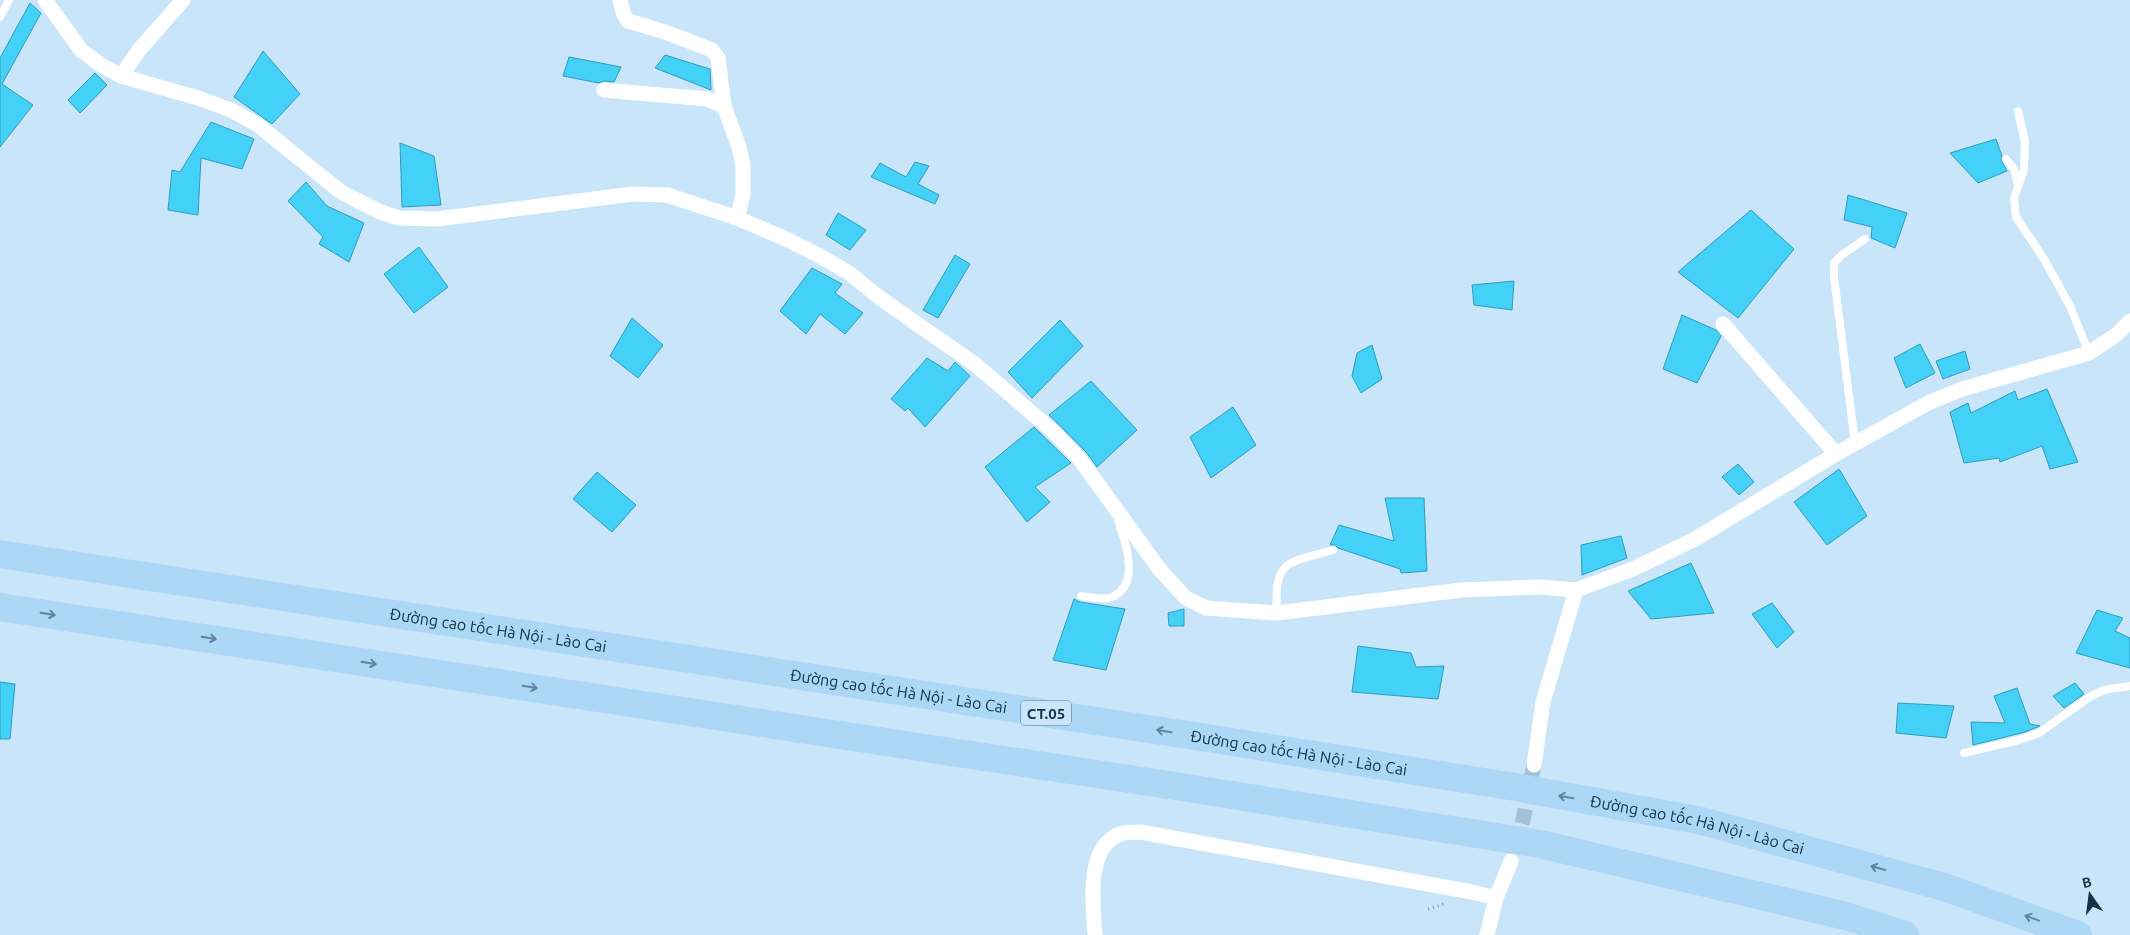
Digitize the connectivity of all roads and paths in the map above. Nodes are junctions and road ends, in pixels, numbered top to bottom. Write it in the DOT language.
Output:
graph roads {
  1 [pos="9,0"];
  2 [pos="45,0"];
  3 [pos="183,0"];
  4 [pos="620,0"];
  5 [pos="0,18"];
  6 [pos="121,76"];
  7 [pos="604,90"];
  8 [pos="724,106"];
  9 [pos="2018,111"];
  10 [pos="2006,160"];
  11 [pos="2018,186"];
  12 [pos="737,218"];
  13 [pos="1865,239"];
  14 [pos="2130,321"];
  15 [pos="1723,324"];
  16 [pos="2089,353"];
  17 [pos="1855,443"];
  18 [pos="1836,454"];
  19 [pos="1116,511"];
  20 [pos="1333,550"];
  21 [pos="0,554"];
  22 [pos="1576,590"];
  23 [pos="1081,596"];
  24 [pos="0,607"];
  25 [pos="1277,613"];
  26 [pos="2130,686"];
  27 [pos="1964,753"];
  28 [pos="1534,765"];
  29 [pos="1511,861"];
  30 [pos="1496,898"];
  31 [pos="1095,935"];
  32 [pos="1487,935"];
  33 [pos="1905,935"];
  34 [pos="2078,935"];
  1 -- 5 [label="lane"];
  2 -- 6 [label="street"];
  3 -- 6 [label="street"];
  4 -- 8 [label="street"];
  6 -- 12 [label="street"];
  7 -- 8 [label="street"];
  8 -- 12 [label="street"];
  9 -- 11 [label="lane"];
  10 -- 11 [label="lane"];
  11 -- 16 [label="lane"];
  12 -- 19 [label="street"];
  13 -- 17 [label="lane"];
  14 -- 16 [label="street"];
  15 -- 18 [label="street"];
  16 -- 17 [label="street"];
  17 -- 18 [label="street"];
  18 -- 22 [label="street"];
  19 -- 23 [label="lane"];
  19 -- 25 [label="street"];
  20 -- 25 [label="lane"];
  34 -- 21 [label="highway, Đường cao tốc Hà Nội - Lào Cai / CT.05, one-way"];
  22 -- 25 [label="street"];
  22 -- 28 [label="street"];
  24 -- 33 [label="highway, one-way"];
  26 -- 27 [label="lane"];
  29 -- 30 [label="street"];
  30 -- 31 [label="street"];
  30 -- 32 [label="street"];
}
